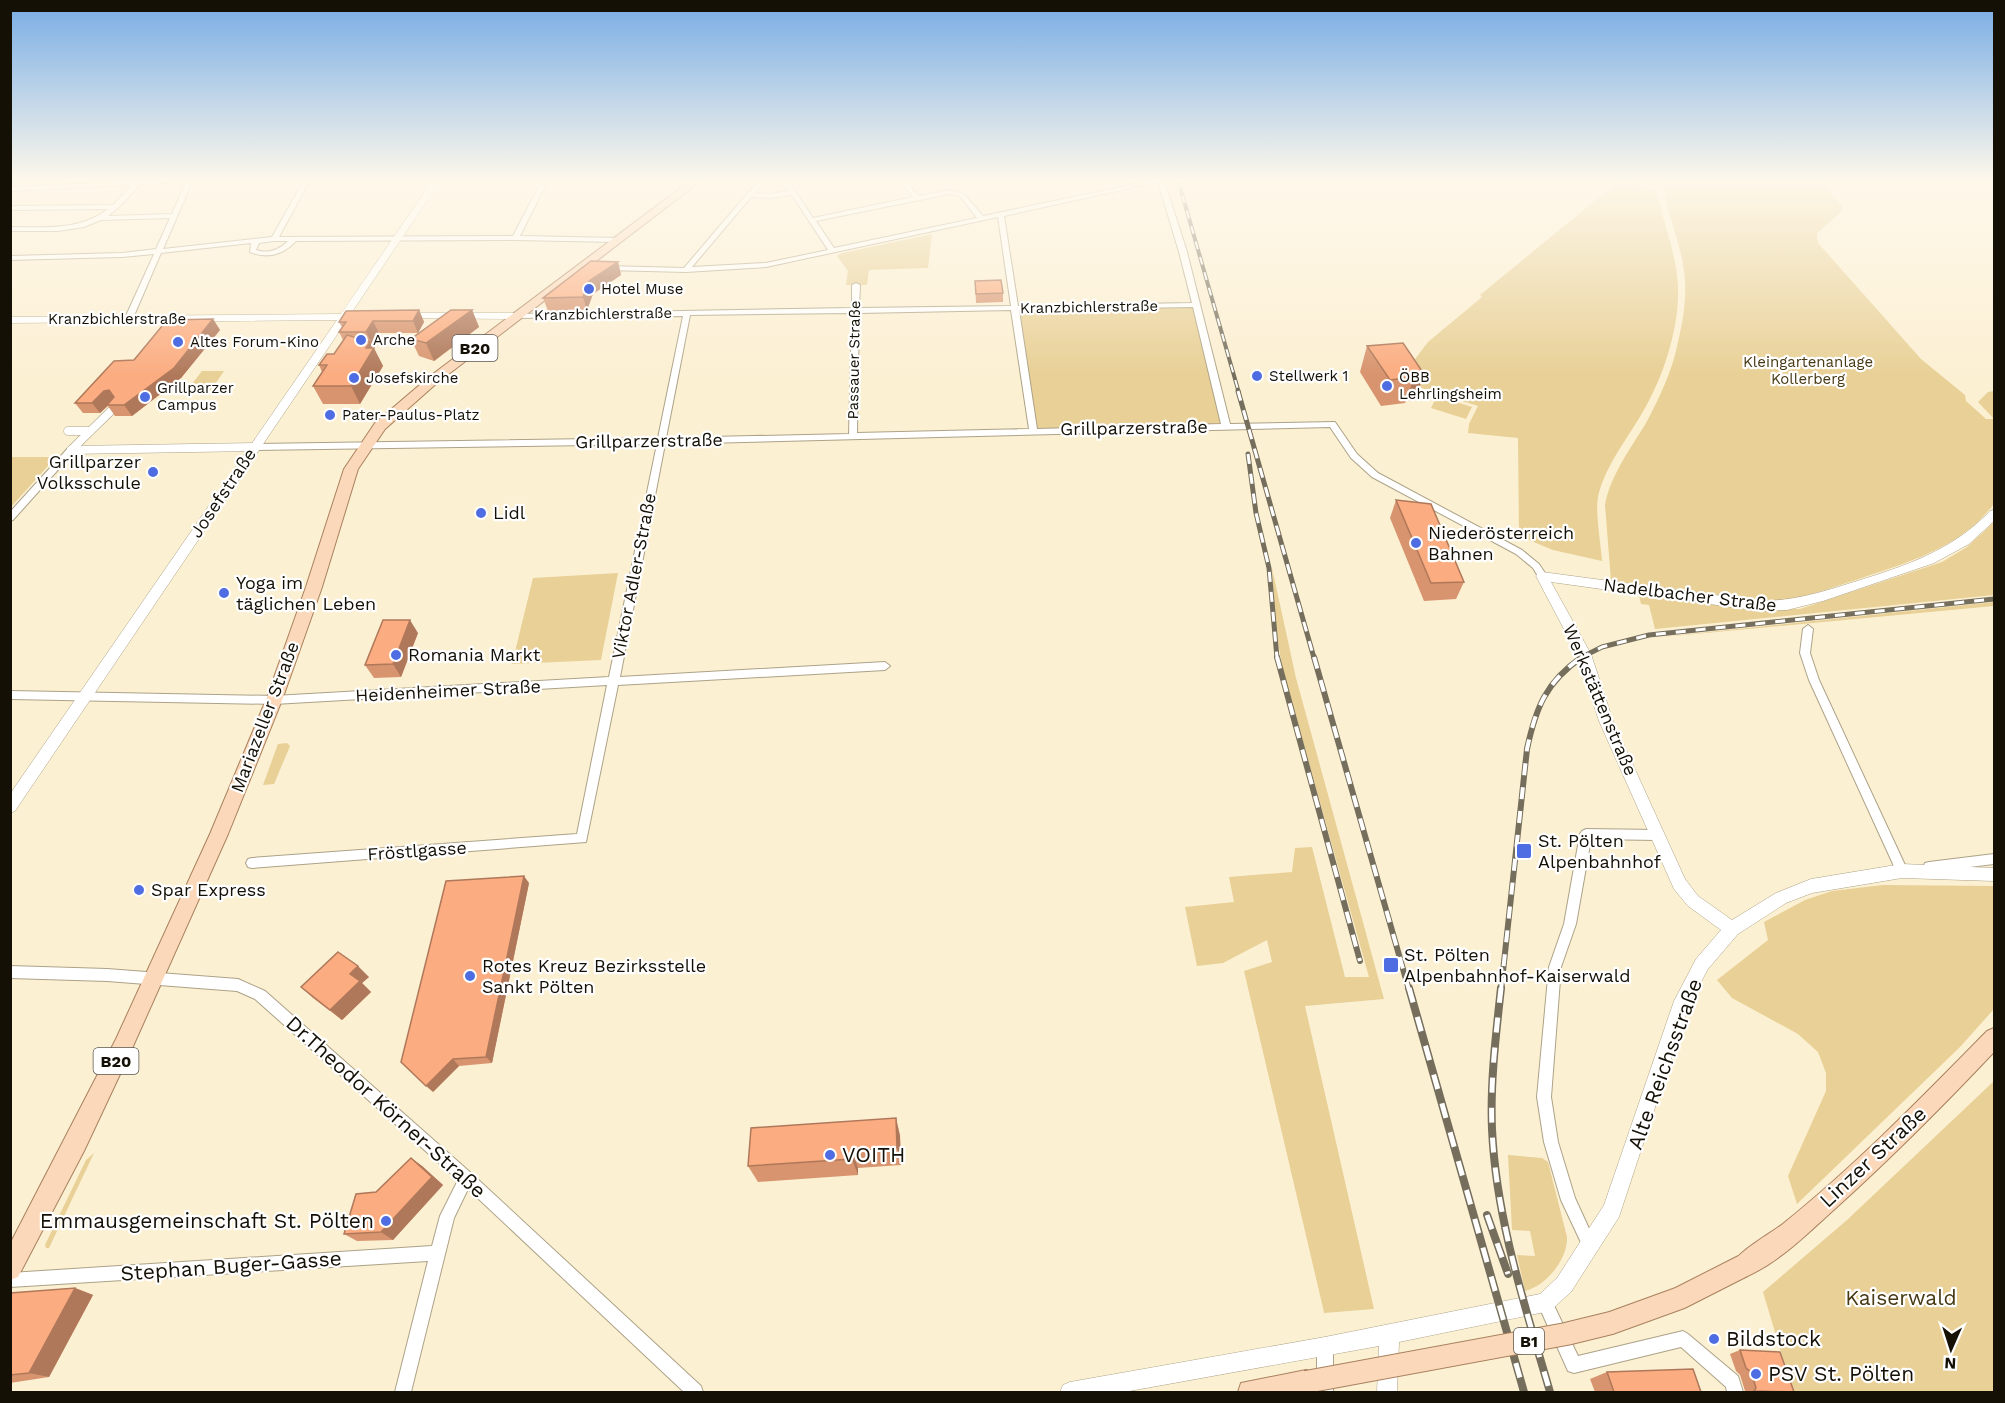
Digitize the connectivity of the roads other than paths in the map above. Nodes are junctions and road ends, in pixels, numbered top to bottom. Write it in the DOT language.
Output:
graph roads {
  1 [pos="160,245"];
  2 [pos="207,245"];
  3 [pos="254,245"];
  4 [pos="289,245"];
  5 [pos="392,245"];
  6 [pos="610,245"];
  7 [pos="707,245"];
  8 [pos="828,245"];
  9 [pos="862,245"];
  10 [pos="1006,245"];
  11 [pos="1181,245"];
  12 [pos="158,251"];
  13 [pos="832,252"];
  14 [pos="10,258"];
  15 [pos="581,267"];
  16 [pos="686,270"];
  17 [pos="856,285"];
  18 [pos="1195,305"];
  19 [pos="1016,308"];
  20 [pos="855,310"];
  21 [pos="687,313"];
  22 [pos="389,316"];
  23 [pos="517,316"];
  24 [pos="342,317"];
  25 [pos="354,317"];
  26 [pos="129,318"];
  27 [pos="10,320"];
  28 [pos="116,406"];
  29 [pos="1226,426"];
  30 [pos="69,431"];
  31 [pos="90,431"];
  32 [pos="1033,431"];
  33 [pos="853,436"];
  34 [pos="661,441"];
  35 [pos="365,446"];
  36 [pos="255,447"];
  37 [pos="71,450"];
  38 [pos="1995,514"];
  39 [pos="10,518"];
  40 [pos="1542,576"];
  41 [pos="1808,629"];
  42 [pos="885,666"];
  43 [pos="613,682"];
  44 [pos="10,695"];
  45 [pos="84,697"];
  46 [pos="274,700"];
  47 [pos="10,807"];
  48 [pos="1657,835"];
  49 [pos="582,839"];
  50 [pos="1995,859"];
  51 [pos="252,863"];
  52 [pos="1902,871"];
  53 [pos="1995,874"];
  54 [pos="1732,929"];
  55 [pos="10,972"];
  56 [pos="154,978"];
  57 [pos="1995,1038"];
  58 [pos="466,1178"];
  59 [pos="1590,1246"];
  60 [pos="437,1253"];
  61 [pos="15,1276"];
  62 [pos="1545,1302"];
  63 [pos="1390,1334"];
  64 [pos="1325,1347"];
  65 [pos="1316,1387"];
  66 [pos="403,1392"];
  67 [pos="695,1392"];
  68 [pos="1070,1392"];
  69 [pos="1250,1392"];
  70 [pos="1387,1392"];
  71 [pos="1735,1392"];
  1 -- 12 [label="street"];
  2 -- 12 [label="street"];
  3 -- 4 [label="street"];
  5 -- 24 [label="street, Josefstraße"];
  6 -- 15 [label="main road, Mariazeller Straße / B20"];
  7 -- 16 [label="street"];
  8 -- 13 [label="street"];
  9 -- 13 [label="street"];
  10 -- 19 [label="street"];
  11 -- 18 [label="street"];
  12 -- 14 [label="street"];
  12 -- 26 [label="street"];
  13 -- 16 [label="street"];
  15 -- 16 [label="street"];
  15 -- 23 [label="main road, Mariazeller Straße / B20"];
  17 -- 20 [label="street, Passauer Straße"];
  18 -- 19 [label="street, Kranzbichlerstraße"];
  18 -- 29 [label="street"];
  19 -- 20 [label="street, Kranzbichlerstraße"];
  19 -- 32 [label="street"];
  20 -- 21 [label="street, Kranzbichlerstraße"];
  20 -- 33 [label="street, Passauer Straße"];
  21 -- 23 [label="street, Kranzbichlerstraße"];
  21 -- 34 [label="street, Viktor Adler-Straße"];
  22 -- 23 [label="street, Kranzbichlerstraße"];
  23 -- 35 [label="main road, Mariazeller Straße / B20"];
  24 -- 25 [label="street, Kranzbichlerstraße"];
  24 -- 26 [label="street, Kranzbichlerstraße"];
  24 -- 36 [label="street, Josefstraße"];
  26 -- 27 [label="street, Kranzbichlerstraße"];
  28 -- 31 [label="street"];
  29 -- 32 [label="street, Grillparzerstraße"];
  29 -- 40 [label="street, Werkstättenstraße"];
  30 -- 31 [label="street"];
  31 -- 37 [label="street"];
  32 -- 33 [label="street, Grillparzerstraße"];
  33 -- 34 [label="street, Grillparzerstraße"];
  34 -- 35 [label="street, Grillparzerstraße"];
  34 -- 43 [label="street, Viktor Adler-Straße"];
  35 -- 36 [label="street, Grillparzerstraße"];
  35 -- 46 [label="main road, Mariazeller Straße / B20"];
  36 -- 37 [label="street, Grillparzerstraße"];
  36 -- 45 [label="street, Josefstraße"];
  37 -- 39 [label="street"];
  38 -- 40 [label="street, Nadelbacher Straße"];
  40 -- 48 [label="street, Werkstättenstraße"];
  41 -- 52 [label="street"];
  42 -- 43 [label="street, Heidenheimer Straße"];
  43 -- 46 [label="street, Heidenheimer Straße"];
  43 -- 49 [label="street, Viktor Adler-Straße"];
  44 -- 45 [label="street, Heidenheimer Straße"];
  45 -- 46 [label="street, Heidenheimer Straße"];
  45 -- 47 [label="street, Josefstraße"];
  46 -- 56 [label="main road, Mariazeller Straße / B20"];
  48 -- 54 [label="street, Werkstättenstraße"];
  48 -- 59 [label="street"];
  49 -- 51 [label="street, Fröstlgasse"];
  50 -- 52 [label="street"];
  52 -- 53 [label="street, Alte Reichsstraße"];
  52 -- 54 [label="street, Alte Reichsstraße"];
  54 -- 59 [label="street, Alte Reichsstraße"];
  55 -- 56 [label="street, Dr.Theodor Körner-Straße"];
  56 -- 58 [label="street, Dr.Theodor Körner-Straße"];
  56 -- 61 [label="main road, Mariazeller Straße / B20"];
  57 -- 65 [label="main road, Linzer Straße / B1, bridge"];
  58 -- 60 [label="street"];
  58 -- 67 [label="street, Dr.Theodor Körner-Straße"];
  59 -- 62 [label="street, Alte Reichsstraße"];
  60 -- 61 [label="street, Stephan Buger-Gasse"];
  60 -- 66 [label="street"];
  62 -- 63 [label="street, Alte Reichsstraße"];
  62 -- 71 [label="street"];
  63 -- 64 [label="street, Alte Reichsstraße"];
  63 -- 70 [label="street"];
  64 -- 65 [label="street"];
  64 -- 68 [label="street, Alte Reichsstraße"];
  65 -- 69 [label="main road, B1"];
}
